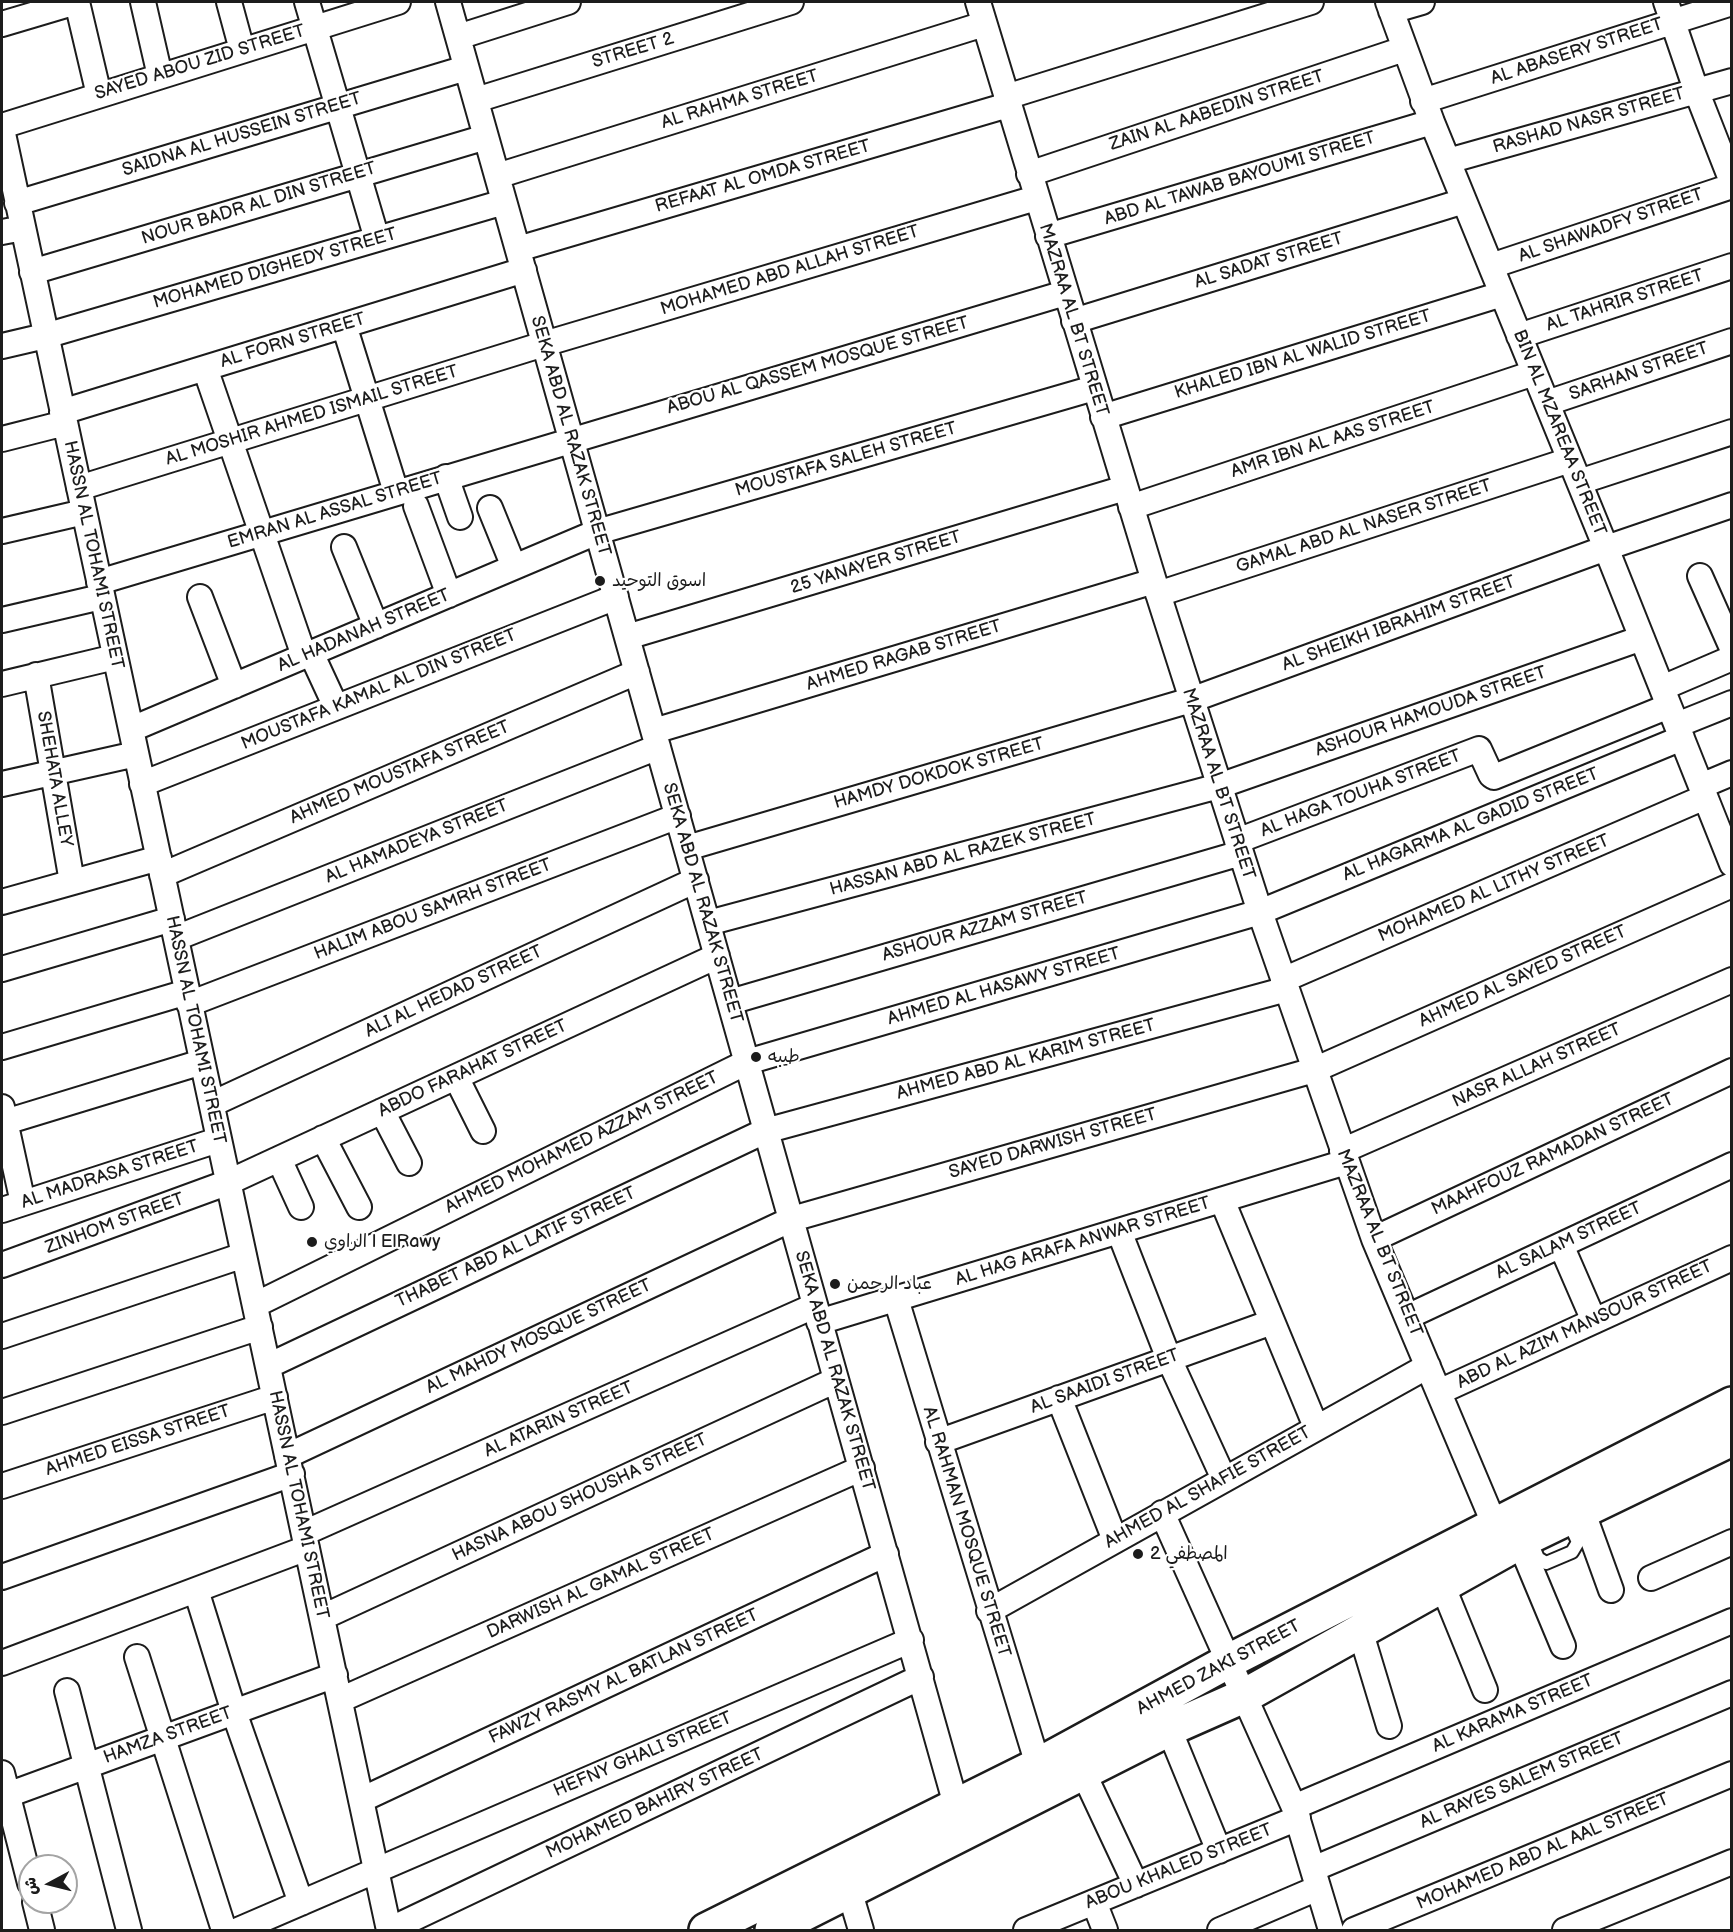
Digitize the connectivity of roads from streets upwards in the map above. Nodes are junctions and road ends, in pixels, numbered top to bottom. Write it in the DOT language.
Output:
graph roads {
  1 [pos="77,2"];
  2 [pos="143,2"];
  3 [pos="229,2"];
  4 [pos="307,2"];
  5 [pos="398,2"];
  6 [pos="448,2"];
  7 [pos="568,2"];
  8 [pos="790,2"];
  9 [pos="1311,2"];
  10 [pos="1422,2"];
  11 [pos="1731,3"];
  12 [pos="1390,6"];
  13 [pos="983,8"];
  14 [pos="1670,11"];
  15 [pos="2,24"];
  16 [pos="314,27"];
  17 [pos="458,37"];
  18 [pos="1404,49"];
  19 [pos="242,50"];
  20 [pos="466,68"];
  21 [pos="160,76"];
  22 [pos="1731,81"];
  23 [pos="1696,90"];
  24 [pos="99,95"];
  25 [pos="476,100"];
  26 [pos="1007,101"];
  27 [pos="338,106"];
  28 [pos="1428,111"];
  29 [pos="2,127"];
  30 [pos="486,137"];
  31 [pos="1448,161"];
  32 [pos="1029,174"];
  33 [pos="358,175"];
  34 [pos="497,176"];
  35 [pos="1731,184"];
  36 [pos="1036,198"];
  37 [pos="1464,201"];
  38 [pos="504,202"];
  39 [pos="17,203"];
  40 [pos="12,230"];
  41 [pos="1047,236"];
  42 [pos="377,239"];
  43 [pos="521,260"];
  44 [pos="1491,266"];
  45 [pos="1731,266"];
  46 [pos="32,272"];
  47 [pos="1065,293"];
  48 [pos="1502,294"];
  49 [pos="1074,321"];
  50 [pos="344,325"];
  51 [pos="45,336"];
  52 [pos="1519,336"];
  53 [pos="1731,341"];
  54 [pos="544,344"];
  55 [pos="2,346"];
  56 [pos="205,368"];
  57 [pos="1534,373"];
  58 [pos="1094,388"];
  59 [pos="367,399"];
  60 [pos="1547,403"];
  61 [pos="1103,417"];
  62 [pos="64,418"];
  63 [pos="1731,432"];
  64 [pos="2,439"];
  65 [pos="570,439"];
  66 [pos="230,441"];
  67 [pos="1575,471"];
  68 [pos="447,477"];
  69 [pos="79,488"];
  70 [pos="1128,498"];
  71 [pos="406,499"];
  72 [pos="1731,505"];
  73 [pos="490,508"];
  74 [pos="84,512"];
  75 [pos="460,517"];
  76 [pos="2,531"];
  77 [pos="597,532"];
  78 [pos="260,533"];
  79 [pos="344,547"];
  80 [pos="1606,548"];
  81 [pos="514,567"];
  82 [pos="1700,576"];
  83 [pos="1156,587"];
  84 [pos="100,590"];
  85 [pos="449,595"];
  86 [pos="200,597"];
  87 [pos="616,597"];
  88 [pos="2,620"];
  89 [pos="376,626"];
  90 [pos="627,637"];
  91 [pos="1642,638"];
  92 [pos="1731,648"];
  93 [pos="307,655"];
  94 [pos="115,657"];
  95 [pos="1731,658"];
  96 [pos="637,672"];
  97 [pos="36,675"];
  98 [pos="2,684"];
  99 [pos="234,686"];
  100 [pos="1191,700"];
  101 [pos="1731,703"];
  102 [pos="336,707"];
  103 [pos="1672,714"];
  104 [pos="132,729"];
  105 [pos="656,739"];
  106 [pos="136,754"];
  107 [pos="53,773"];
  108 [pos="1731,773"];
  109 [pos="2,784"];
  110 [pos="142,784"];
  111 [pos="1219,786"];
  112 [pos="1703,791"];
  113 [pos="678,816"];
  114 [pos="1239,847"];
  115 [pos="687,848"];
  116 [pos="1730,854"];
  117 [pos="160,866"];
  118 [pos="696,880"];
  119 [pos="72,882"];
  120 [pos="1731,885"];
  121 [pos="2,902"];
  122 [pos="1260,912"];
  123 [pos="708,923"];
  124 [pos="174,928"];
  125 [pos="717,956"];
  126 [pos="2,969"];
  127 [pos="1731,980"];
  128 [pos="1285,985"];
  129 [pos="188,998"];
  130 [pos="730,1002"];
  131 [pos="2,1047"];
  132 [pos="202,1062"];
  133 [pos="747,1062"];
  134 [pos="1314,1070"];
  135 [pos="1731,1071"];
  136 [pos="456,1077"];
  137 [pos="212,1104"];
  138 [pos="382,1111"];
  139 [pos="3,1117"];
  140 [pos="483,1131"];
  141 [pos="765,1131"];
  142 [pos="323,1138"];
  143 [pos="218,1140"];
  144 [pos="1344,1156"];
  145 [pos="279,1159"];
  146 [pos="409,1163"];
  147 [pos="1731,1165"];
  148 [pos="229,1182"];
  149 [pos="1222,1200"];
  150 [pos="12,1207"];
  151 [pos="301,1207"];
  152 [pos="359,1207"];
  153 [pos="792,1219"];
  154 [pos="1119,1231"];
  155 [pos="1374,1239"];
  156 [pos="1561,1245"];
  157 [pos="244,1255"];
  158 [pos="1731,1258"];
  159 [pos="2,1265"];
  160 [pos="896,1299"];
  161 [pos="817,1314"];
  162 [pos="257,1316"];
  163 [pos="1407,1317"];
  164 [pos="1594,1321"];
  165 [pos="1272,1322"];
  166 [pos="2,1336"];
  167 [pos="1169,1359"];
  168 [pos="268,1366"];
  169 [pos="1428,1366"];
  170 [pos="836,1380"];
  171 [pos="1439,1392"];
  172 [pos="275,1397"];
  173 [pos="1059,1398"];
  174 [pos="1731,1404"];
  175 [pos="2,1412"];
  176 [pos="1316,1427"];
  177 [pos="1731,1439"];
  178 [pos="938,1442"];
  179 [pos="289,1465"];
  180 [pos="862,1468"];
  181 [pos="1224,1479"];
  182 [pos="2,1486"];
  183 [pos="1162,1513"];
  184 [pos="1574,1519"];
  185 [pos="305,1540"];
  186 [pos="1115,1540"];
  187 [pos="1517,1541"];
  188 [pos="1731,1542"];
  189 [pos="886,1554"];
  190 [pos="2,1577"];
  191 [pos="1651,1578"];
  192 [pos="1443,1587"];
  193 [pos="196,1590"];
  194 [pos="1611,1590"];
  195 [pos="989,1611"];
  196 [pos="323,1617"];
  197 [pos="1731,1621"];
  198 [pos="1360,1630"];
  199 [pos="911,1640"];
  200 [pos="1563,1646"];
  201 [pos="137,1657"];
  202 [pos="1229,1661"];
  203 [pos="2,1663"];
  204 [pos="335,1675"];
  205 [pos="921,1677"];
  206 [pos="1485,1690"];
  207 [pos="67,1691"];
  208 [pos="1731,1693"];
  209 [pos="1246,1695"];
  210 [pos="340,1700"];
  211 [pos="234,1712"];
  212 [pos="1389,1726"];
  213 [pos="1169,1729"];
  214 [pos="163,1738"];
  215 [pos="1038,1765"];
  216 [pos="87,1766"];
  217 [pos="1083,1772"];
  218 [pos="1731,1774"];
  219 [pos="3,1788"];
  220 [pos="361,1800"];
  221 [pos="956,1805"];
  222 [pos="1296,1813"];
  223 [pos="1219,1851"];
  224 [pos="22,1854"];
  225 [pos="1731,1862"];
  226 [pos="376,1871"];
  227 [pos="1315,1879"];
  228 [pos="1136,1885"];
  229 [pos="850,1893"];
  230 [pos="1094,1902"];
  231 [pos="38,1914"];
  232 [pos="294,1914"];
  233 [pos="384,1928"];
  234 [pos="42,1930"];
  235 [pos="129,1930"];
  236 [pos="224,1930"];
  237 [pos="238,1930"];
  238 [pos="706,1930"];
  239 [pos="772,1930"];
  240 [pos="861,1930"];
  241 [pos="1026,1930"];
  242 [pos="1105,1930"];
  243 [pos="1220,1930"];
  244 [pos="1331,1930"];
  245 [pos="1354,1930"];
  246 [pos="1565,1930"];
  1 -- 15 [label="street"];
  1 -- 24 [label="street"];
  2 -- 21 [label="street"];
  3 -- 19 [label="street"];
  4 -- 16 [label="street"];
  5 -- 16 [label="street, SAYED ABOU ZID STREET"];
  6 -- 17 [label="street, SEKA ABD AL RAZAK STREET"];
  7 -- 17 [label="street"];
  8 -- 25 [label="street, STREET 2"];
  9 -- 26 [label="street, REFAAT AL OMDA STREET"];
  10 -- 12 [label="street"];
  11 -- 14 [label="street, AL ABASERY STREET"];
  12 -- 18 [label="street, BIN AL MZAREAA STREET"];
  13 -- 26 [label="street, MAZRAA AL BT STREET"];
  13 -- 34 [label="street, AL RAHMA STREET"];
  14 -- 23 [label="street"];
  14 -- 28 [label="street, AL ABASERY STREET"];
  16 -- 19 [label="street, SAYED ABOU ZID STREET"];
  16 -- 27 [label="street"];
  17 -- 20 [label="street, SEKA ABD AL RAZAK STREET"];
  18 -- 28 [label="street, BIN AL MZAREAA STREET"];
  18 -- 32 [label="street, ZAIN AL AABEDIN STREET"];
  19 -- 21 [label="street, SAYED ABOU ZID STREET"];
  20 -- 25 [label="street, SEKA ABD AL RAZAK STREET"];
  20 -- 27 [label="street, SAIDNA AL HUSSEIN STREET"];
  21 -- 24 [label="street, SAYED ABOU ZID STREET"];
  22 -- 23 [label="street, RASHAD NASR STREET"];
  23 -- 31 [label="street, RASHAD NASR STREET"];
  23 -- 35 [label="street"];
  24 -- 29 [label="street, SAYED ABOU ZID STREET"];
  25 -- 30 [label="street, SEKA ABD AL RAZAK STREET"];
  26 -- 32 [label="street, MAZRAA AL BT STREET"];
  26 -- 43 [label="street, REFAAT AL OMDA STREET"];
  27 -- 33 [label="street"];
  27 -- 39 [label="street, SAIDNA AL HUSSEIN STREET"];
  28 -- 31 [label="street, BIN AL MZAREAA STREET"];
  28 -- 41 [label="street, ABD AL TAWAB BAYOUMI STREET"];
  29 -- 39 [label="street, HASSN AL TOHAMI STREET"];
  30 -- 33 [label="street, NOUR BADR AL DIN STREET"];
  30 -- 34 [label="street, SEKA ABD AL RAZAK STREET"];
  31 -- 37 [label="street, BIN AL MZAREAA STREET"];
  32 -- 36 [label="street, MAZRAA AL BT STREET"];
  33 -- 42 [label="street"];
  33 -- 46 [label="street, NOUR BADR AL DIN STREET"];
  34 -- 38 [label="street, SEKA ABD AL RAZAK STREET"];
  35 -- 44 [label="street, AL SHAWADFY STREET"];
  36 -- 41 [label="street, MAZRAA AL BT STREET"];
  36 -- 54 [label="street, MOHAMED ABD ALLAH STREET"];
  37 -- 44 [label="street, BIN AL MZAREAA STREET"];
  37 -- 49 [label="street, AL SADAT STREET"];
  38 -- 42 [label="street, MOHAMED DIGHEDY STREET"];
  38 -- 43 [label="street, SEKA ABD AL RAZAK STREET"];
  39 -- 40 [label="street, HASSN AL TOHAMI STREET"];
  40 -- 46 [label="street, HASSN AL TOHAMI STREET"];
  41 -- 47 [label="street, MAZRAA AL BT STREET"];
  42 -- 51 [label="street, MOHAMED DIGHEDY STREET"];
  43 -- 50 [label="street, AL FORN STREET"];
  43 -- 54 [label="street, SEKA ABD AL RAZAK STREET"];
  44 -- 48 [label="street, BIN AL MZAREAA STREET"];
  45 -- 52 [label="street, AL TAHRIR STREET"];
  46 -- 51 [label="street, HASSN AL TOHAMI STREET"];
  47 -- 49 [label="street, MAZRAA AL BT STREET"];
  47 -- 65 [label="street, ABOU AL QASSEM MOSQUE STREET"];
  48 -- 52 [label="street, BIN AL MZAREAA STREET"];
  48 -- 61 [label="street, KHALED IBN AL WALID STREET"];
  49 -- 58 [label="street, MAZRAA AL BT STREET"];
  50 -- 56 [label="street, AL FORN STREET"];
  50 -- 59 [label="street"];
  51 -- 55 [label="street, MOHAMED DIGHEDY STREET"];
  51 -- 62 [label="street, HASSN AL TOHAMI STREET"];
  52 -- 57 [label="street, BIN AL MZAREAA STREET"];
  53 -- 60 [label="street, SARHAN STREET"];
  54 -- 59 [label="street, AL MOSHIR AHMED ISMAIL STREET"];
  54 -- 65 [label="street, SEKA ABD AL RAZAK STREET"];
  56 -- 62 [label="street, AL FORN STREET"];
  56 -- 66 [label="street"];
  57 -- 60 [label="street, BIN AL MZAREAA STREET"];
  57 -- 70 [label="street, AMR IBN AL AAS STREET"];
  58 -- 61 [label="street, MAZRAA AL BT STREET"];
  58 -- 77 [label="street, MOUSTAFA SALEH STREET"];
  59 -- 66 [label="street, AL MOSHIR AHMED ISMAIL STREET"];
  59 -- 71 [label="street"];
  60 -- 67 [label="street, BIN AL MZAREAA STREET"];
  61 -- 70 [label="street, MAZRAA AL BT STREET"];
  62 -- 64 [label="street, AL FORN STREET"];
  62 -- 69 [label="street, HASSN AL TOHAMI STREET"];
  63 -- 67 [label="street, GAMAL ABD AL NASER STREET"];
  65 -- 68 [label="street, EMRAN AL ASSAL STREET"];
  65 -- 77 [label="street, SEKA ABD AL RAZAK STREET"];
  66 -- 69 [label="street, AL MOSHIR AHMED ISMAIL STREET"];
  66 -- 78 [label="street"];
  67 -- 80 [label="street, BIN AL MZAREAA STREET"];
  67 -- 83 [label="street, GAMAL ABD AL NASER STREET"];
  68 -- 71 [label="street, EMRAN AL ASSAL STREET"];
  68 -- 75 [label="street"];
  69 -- 74 [label="street, HASSN AL TOHAMI STREET"];
  70 -- 83 [label="street, MAZRAA AL BT STREET"];
  70 -- 90 [label="street, 25 YANAYER STREET"];
  71 -- 78 [label="street, EMRAN AL ASSAL STREET"];
  71 -- 85 [label="street"];
  72 -- 80 [label="street, AL SHEIKH IBRAHIM STREET"];
  73 -- 81 [label="street"];
  74 -- 76 [label="street"];
  74 -- 84 [label="street, HASSN AL TOHAMI STREET"];
  77 -- 81 [label="street, AL HADANAH STREET"];
  77 -- 87 [label="street, SEKA ABD AL RAZAK STREET"];
  78 -- 84 [label="street, EMRAN AL ASSAL STREET"];
  78 -- 93 [label="street"];
  79 -- 89 [label="street"];
  80 -- 91 [label="street, BIN AL MZAREAA STREET"];
  80 -- 100 [label="street, AL SHEIKH IBRAHIM STREET"];
  81 -- 85 [label="street, AL HADANAH STREET"];
  82 -- 92 [label="street"];
  83 -- 100 [label="street, MAZRAA AL BT STREET"];
  83 -- 105 [label="street, AHMED RAGAB STREET"];
  84 -- 88 [label="street, EMRAN AL ASSAL STREET"];
  84 -- 94 [label="street, HASSN AL TOHAMI STREET"];
  85 -- 89 [label="street, AL HADANAH STREET"];
  86 -- 99 [label="street"];
  87 -- 90 [label="street, SEKA ABD AL RAZAK STREET"];
  87 -- 102 [label="street, MOUSTAFA KAMAL AL DIN STREET"];
  89 -- 93 [label="street, AL HADANAH STREET"];
  90 -- 96 [label="street, SEKA ABD AL RAZAK STREET"];
  91 -- 103 [label="street, BIN AL MZAREAA STREET"];
  91 -- 111 [label="street, ASHOUR HAMOUDA STREET"];
  93 -- 99 [label="street, AL HADANAH STREET"];
  93 -- 102 [label="street"];
  94 -- 97 [label="street"];
  94 -- 104 [label="street, HASSN AL TOHAMI STREET"];
  95 -- 103 [label="street"];
  96 -- 105 [label="street, SEKA ABD AL RAZAK STREET"];
  96 -- 117 [label="street, AHMED MOUSTAFA STREET"];
  97 -- 98 [label="street"];
  97 -- 107 [label="street, SHEHATA ALLEY"];
  99 -- 104 [label="street, AL HADANAH STREET"];
  100 -- 111 [label="street, MAZRAA AL BT STREET"];
  100 -- 115 [label="street, HAMDY DOKDOK STREET"];
  101 -- 103 [label="street"];
  102 -- 110 [label="street, MOUSTAFA KAMAL AL DIN STREET"];
  103 -- 112 [label="street, BIN AL MZAREAA STREET"];
  103 -- 114 [label="street, AL HAGA TOUHA STREET"];
  103 -- 122 [label="street, AL HAGARMA AL GADID STREET"];
  104 -- 106 [label="street, HASSN AL TOHAMI STREET"];
  105 -- 113 [label="street, SEKA ABD AL RAZAK STREET"];
  105 -- 124 [label="street, AL HAMADEYA STREET"];
  106 -- 107 [label="street"];
  106 -- 110 [label="street, HASSN AL TOHAMI STREET"];
  107 -- 109 [label="street"];
  107 -- 119 [label="street, SHEHATA ALLEY"];
  108 -- 112 [label="street, MOHAMED AL LITHY STREET"];
  110 -- 117 [label="street, HASSN AL TOHAMI STREET"];
  111 -- 114 [label="street, MAZRAA AL BT STREET"];
  111 -- 123 [label="street, HASSAN ABD AL RAZEK STREET"];
  112 -- 116 [label="street, BIN AL MZAREAA STREET"];
  112 -- 128 [label="street, MOHAMED AL LITHY STREET"];
  113 -- 115 [label="street, SEKA ABD AL RAZAK STREET"];
  113 -- 129 [label="street, HALIM ABOU SAMRH STREET"];
  114 -- 122 [label="street, MAZRAA AL BT STREET"];
  114 -- 130 [label="street, ASHOUR AZZAM STREET"];
  115 -- 118 [label="street, SEKA ABD AL RAZAK STREET"];
  117 -- 119 [label="street, AHMED MOUSTAFA STREET"];
  117 -- 124 [label="street, HASSN AL TOHAMI STREET"];
  118 -- 123 [label="street, SEKA ABD AL RAZAK STREET"];
  118 -- 137 [label="street, ALI AL HEDAD STREET"];
  119 -- 121 [label="street, AHMED MOUSTAFA STREET"];
  120 -- 134 [label="street, AHMED AL SAYED STREET"];
  122 -- 128 [label="street, MAZRAA AL BT STREET"];
  122 -- 133 [label="street, AHMED AL HASAWY STREET"];
  123 -- 125 [label="street, SEKA ABD AL RAZAK STREET"];
  124 -- 126 [label="street, AL HAMADEYA STREET"];
  124 -- 129 [label="street, HASSN AL TOHAMI STREET"];
  125 -- 130 [label="street, SEKA ABD AL RAZAK STREET"];
  125 -- 136 [label="street, ABDO FARAHAT STREET"];
  127 -- 144 [label="street, NASR ALLAH STREET"];
  128 -- 134 [label="street, MAZRAA AL BT STREET"];
  128 -- 141 [label="street, AHMED ABD AL KARIM STREET"];
  129 -- 131 [label="street, HALIM ABOU SAMRH STREET"];
  129 -- 132 [label="street, HASSN AL TOHAMI STREET"];
  130 -- 133 [label="street, SEKA ABD AL RAZAK STREET"];
  132 -- 137 [label="street, HASSN AL TOHAMI STREET"];
  132 -- 139 [label="street"];
  133 -- 141 [label="street, SEKA ABD AL RAZAK STREET"];
  133 -- 162 [label="street, AHMED MOHAMED AZZAM STREET"];
  134 -- 144 [label="street, MAZRAA AL BT STREET"];
  134 -- 153 [label="street, SAYED DARWISH STREET"];
  135 -- 155 [label="street, MAAHFOUZ RAMADAN STREET"];
  136 -- 138 [label="street, ABDO FARAHAT STREET"];
  136 -- 140 [label="street"];
  137 -- 143 [label="street, HASSN AL TOHAMI STREET"];
  138 -- 142 [label="street, ABDO FARAHAT STREET"];
  138 -- 146 [label="street"];
  139 -- 150 [label="street"];
  141 -- 153 [label="street, SEKA ABD AL RAZAK STREET"];
  141 -- 168 [label="street, THABET ABD AL LATIF STREET"];
  142 -- 145 [label="street, ABDO FARAHAT STREET"];
  142 -- 152 [label="street"];
  143 -- 148 [label="street, HASSN AL TOHAMI STREET"];
  143 -- 150 [label="street, AL MADRASA STREET"];
  144 -- 149 [label="street, AL HAG ARAFA ANWAR STREET"];
  144 -- 155 [label="street, MAZRAA AL BT STREET"];
  145 -- 148 [label="street, ABDO FARAHAT STREET"];
  145 -- 151 [label="street"];
  147 -- 156 [label="street, AL SALAM STREET"];
  148 -- 157 [label="street, HASSN AL TOHAMI STREET"];
  148 -- 159 [label="street, ZINHOM STREET"];
  149 -- 154 [label="street, AL HAG ARAFA ANWAR STREET"];
  149 -- 165 [label="street"];
  153 -- 161 [label="street, SEKA ABD AL RAZAK STREET"];
  153 -- 179 [label="street, AL MAHDY MOSQUE STREET"];
  154 -- 160 [label="street, AL HAG ARAFA ANWAR STREET"];
  154 -- 167 [label="street"];
  155 -- 163 [label="street, MAZRAA AL BT STREET"];
  156 -- 163 [label="street, AL SALAM STREET"];
  156 -- 164 [label="street"];
  157 -- 162 [label="street, HASSN AL TOHAMI STREET"];
  157 -- 166 [label="street"];
  158 -- 164 [label="street, ABD AL AZIM MANSOUR STREET"];
  160 -- 161 [label="street, AL HAG ARAFA ANWAR STREET"];
  160 -- 178 [label="street, AL RAHMAN MOSQUE STREET"];
  161 -- 170 [label="street, SEKA ABD AL RAZAK STREET"];
  161 -- 185 [label="street, AL ATARIN STREET"];
  162 -- 168 [label="street, HASSN AL TOHAMI STREET"];
  162 -- 175 [label="street, AHMED MOHAMED AZZAM STREET"];
  163 -- 169 [label="street, MAZRAA AL BT STREET"];
  164 -- 171 [label="street, ABD AL AZIM MANSOUR STREET"];
  165 -- 167 [label="street, AL SAAIDI STREET"];
  165 -- 176 [label="street"];
  167 -- 173 [label="street, AL SAAIDI STREET"];
  167 -- 181 [label="street"];
  168 -- 172 [label="street, HASSN AL TOHAMI STREET"];
  169 -- 171 [label="street, MAZRAA AL BT STREET"];
  169 -- 176 [label="street, AHMED AL SHAFIE STREET"];
  170 -- 180 [label="street, SEKA ABD AL RAZAK STREET"];
  170 -- 196 [label="street, HASNA ABOU SHOUSHA STREET"];
  171 -- 187 [label="street, MAZRAA AL BT STREET"];
  172 -- 179 [label="street, HASSN AL TOHAMI STREET"];
  172 -- 182 [label="street, AHMED EISSA STREET"];
  173 -- 178 [label="street, AL SAAIDI STREET"];
  173 -- 186 [label="street"];
  174 -- 187 [label="street, AHMED ZAKI STREET"];
  176 -- 181 [label="street, AHMED AL SHAFIE STREET"];
  177 -- 184 [label="street, AHMED ZAKI STREET"];
  178 -- 195 [label="street, AL RAHMAN MOSQUE STREET"];
  179 -- 185 [label="street, HASSN AL TOHAMI STREET"];
  179 -- 190 [label="street, AL MAHDY MOSQUE STREET"];
  180 -- 189 [label="street, SEKA ABD AL RAZAK STREET"];
  180 -- 210 [label="street, DARWISH AL GAMAL STREET"];
  181 -- 183 [label="street, AHMED AL SHAFIE STREET"];
  183 -- 186 [label="street, AHMED AL SHAFIE STREET"];
  183 -- 202 [label="street"];
  184 -- 187 [label="street, AHMED ZAKI STREET"];
  184 -- 194 [label="street"];
  185 -- 193 [label="street, AL ATARIN STREET"];
  185 -- 196 [label="street, HASSN AL TOHAMI STREET"];
  186 -- 195 [label="street, AHMED AL SHAFIE STREET"];
  187 -- 192 [label="street, AHMED ZAKI STREET"];
  187 -- 200 [label="street, MAZRAA AL BT STREET"];
  187 -- 202 [label="street, AHMED ZAKI STREET"];
  188 -- 191 [label="street"];
  189 -- 199 [label="street, SEKA ABD AL RAZAK STREET"];
  189 -- 220 [label="street, FAWZY RASMY AL BATLAN STREET"];
  192 -- 198 [label="street, AHMED ZAKI STREET"];
  192 -- 206 [label="street"];
  193 -- 203 [label="street, AL ATARIN STREET"];
  193 -- 211 [label="street"];
  195 -- 215 [label="street, AL RAHMAN MOSQUE STREET"];
  196 -- 204 [label="street, HASSN AL TOHAMI STREET"];
  197 -- 222 [label="street, AL KARAMA STREET"];
  198 -- 209 [label="street, AHMED ZAKI STREET"];
  198 -- 212 [label="street"];
  199 -- 205 [label="street, SEKA ABD AL RAZAK STREET"];
  199 -- 226 [label="street, HEFNY GHALI STREET"];
  201 -- 214 [label="street"];
  202 -- 209 [label="street"];
  202 -- 215 [label="street, AHMED ZAKI STREET"];
  204 -- 210 [label="street, HASSN AL TOHAMI STREET"];
  204 -- 211 [label="street, HAMZA STREET"];
  205 -- 221 [label="street, SEKA ABD AL RAZAK STREET"];
  205 -- 233 [label="street, MOHAMED BAHIRY STREET"];
  207 -- 216 [label="street"];
  208 -- 227 [label="street, AL RAYES SALEM STREET"];
  209 -- 213 [label="street, AHMED ZAKI STREET"];
  209 -- 222 [label="street"];
  210 -- 220 [label="street, HASSN AL TOHAMI STREET"];
  211 -- 214 [label="street, HAMZA STREET"];
  211 -- 232 [label="street"];
  213 -- 217 [label="street, AHMED ZAKI STREET"];
  213 -- 223 [label="street"];
  214 -- 216 [label="street, HAMZA STREET"];
  214 -- 236 [label="street"];
  215 -- 221 [label="street, AHMED ZAKI STREET"];
  216 -- 219 [label="street, HAMZA STREET"];
  216 -- 235 [label="street"];
  217 -- 228 [label="street"];
  217 -- 229 [label="street, AHMED ZAKI STREET"];
  218 -- 245 [label="street, MOHAMED ABD AL AAL STREET"];
  219 -- 224 [label="street"];
  220 -- 226 [label="street, HASSN AL TOHAMI STREET"];
  221 -- 238 [label="street, AHMED ZAKI STREET"];
  222 -- 223 [label="street, ABOU KHALED STREET"];
  222 -- 227 [label="street"];
  223 -- 228 [label="street, ABOU KHALED STREET"];
  225 -- 246 [label="street"];
  226 -- 232 [label="street, HEFNY GHALI STREET"];
  226 -- 233 [label="street, HASSN AL TOHAMI STREET"];
  227 -- 243 [label="street, AL RAYES SALEM STREET"];
  227 -- 244 [label="street"];
  228 -- 230 [label="street, ABOU KHALED STREET"];
  229 -- 239 [label="street, AHMED ZAKI STREET"];
  229 -- 240 [label="street"];
  230 -- 241 [label="street, ABOU KHALED STREET"];
  230 -- 242 [label="street"];
  231 -- 234 [label="street"];
  232 -- 237 [label="street, HEFNY GHALI STREET"];
}
